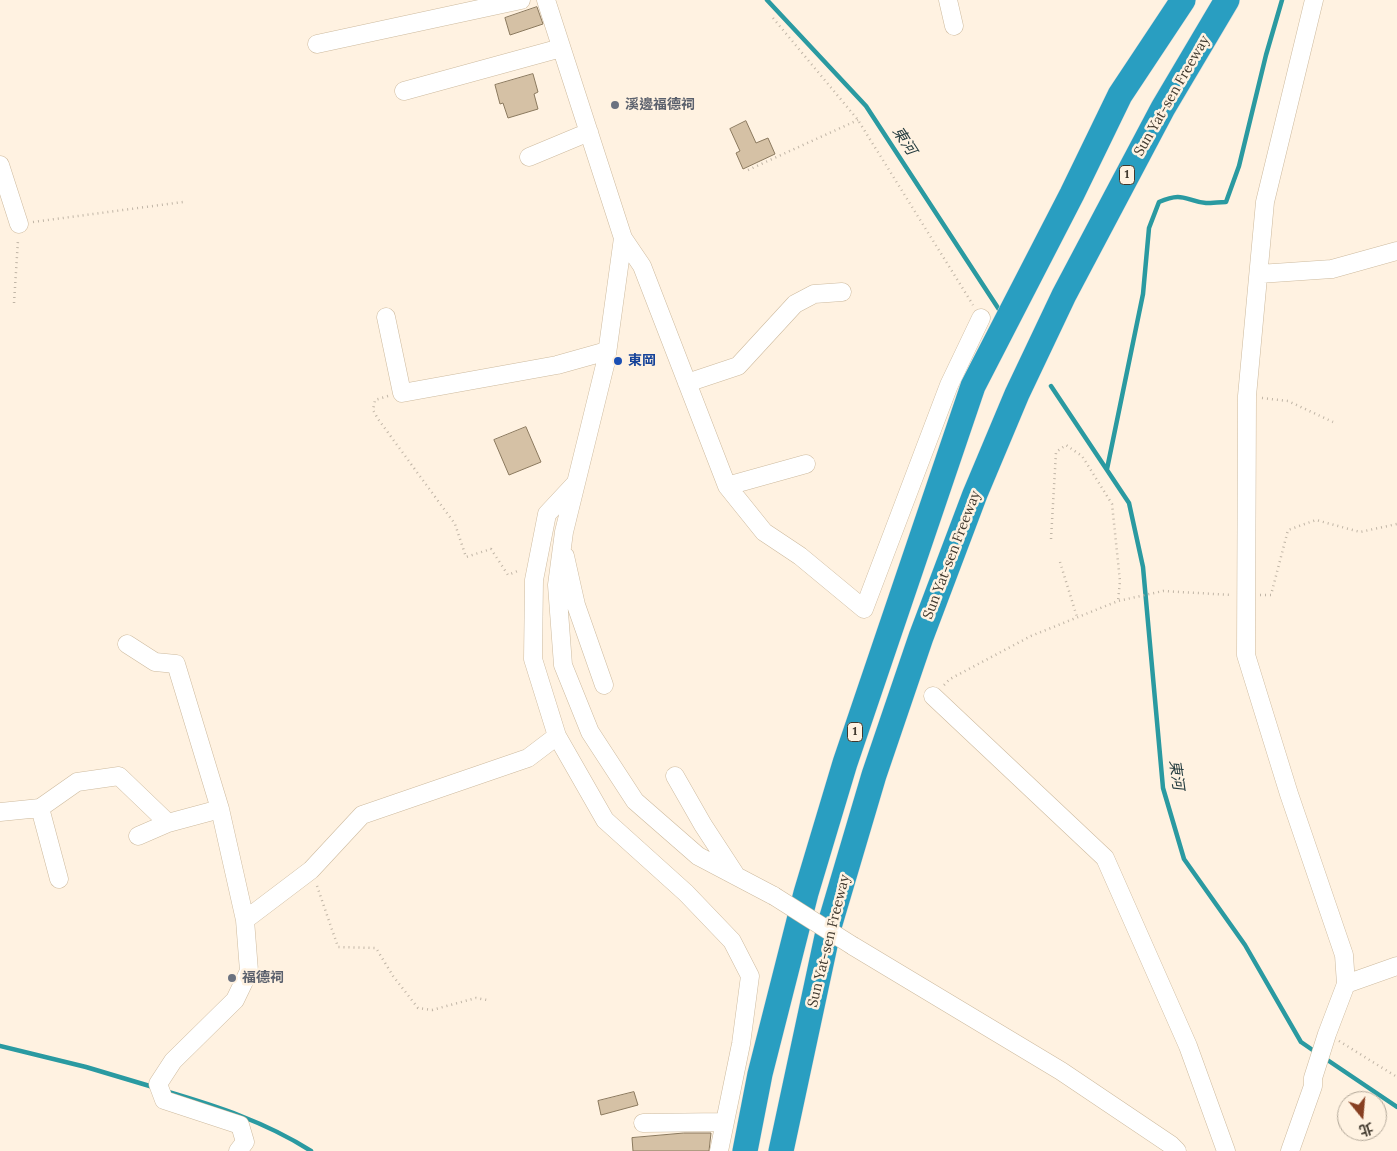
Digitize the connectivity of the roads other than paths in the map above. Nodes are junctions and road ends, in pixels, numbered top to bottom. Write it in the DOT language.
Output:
graph roads {
  1 [pos="521,0"];
  2 [pos="546,0"];
  3 [pos="948,0"];
  4 [pos="1183,0"];
  5 [pos="1227,0"];
  6 [pos="1314,0"];
  7 [pos="954,26"];
  8 [pos="317,44"];
  9 [pos="561,48"];
  10 [pos="404,91"];
  11 [pos="588,132"];
  12 [pos="529,158"];
  13 [pos="0,165"];
  14 [pos="19,224"];
  15 [pos="623,238"];
  16 [pos="1397,251"];
  17 [pos="1259,274"];
  18 [pos="842,292"];
  19 [pos="386,317"];
  20 [pos="998,319"];
  21 [pos="608,351"];
  22 [pos="687,383"];
  23 [pos="806,464"];
  24 [pos="576,482"];
  25 [pos="728,486"];
  26 [pos="562,546"];
  27 [pos="127,644"];
  28 [pos="604,685"];
  29 [pos="933,696"];
  30 [pos="557,736"];
  31 [pos="675,776"];
  32 [pos="40,808"];
  33 [pos="220,809"];
  34 [pos="0,812"];
  35 [pos="168,823"];
  36 [pos="138,836"];
  37 [pos="737,876"];
  38 [pos="59,879"];
  39 [pos="245,920"];
  40 [pos="1397,966"];
  41 [pos="1346,984"];
  42 [pos="724,1122"];
  43 [pos="643,1123"];
  44 [pos="238,1151"];
  45 [pos="719,1151"];
  46 [pos="744,1151"];
  47 [pos="781,1151"];
  48 [pos="1177,1151"];
  49 [pos="1226,1151"];
  50 [pos="1290,1151"];
  1 -- 8 [label="street"];
  2 -- 9 [label="street"];
  3 -- 7 [label="street"];
  4 -- 20 [label="highway, 1"];
  5 -- 47 [label="highway, Sun Yat-sen Freeway / 1"];
  6 -- 17 [label="street"];
  9 -- 10 [label="street"];
  9 -- 11 [label="street"];
  11 -- 12 [label="street"];
  11 -- 15 [label="street"];
  13 -- 14 [label="street"];
  15 -- 21 [label="street"];
  15 -- 22 [label="street"];
  16 -- 17 [label="street"];
  17 -- 41 [label="street"];
  18 -- 22 [label="street"];
  19 -- 21 [label="street"];
  20 -- 25 [label="street"];
  20 -- 46 [label="highway, 1"];
  21 -- 24 [label="street"];
  22 -- 25 [label="street"];
  23 -- 25 [label="street"];
  24 -- 26 [label="street"];
  24 -- 30 [label="street"];
  26 -- 28 [label="street"];
  26 -- 37 [label="street"];
  27 -- 33 [label="street"];
  29 -- 49 [label="street"];
  30 -- 39 [label="street"];
  30 -- 42 [label="street"];
  31 -- 37 [label="street"];
  32 -- 34 [label="street"];
  32 -- 35 [label="street"];
  32 -- 38 [label="street"];
  33 -- 35 [label="street"];
  33 -- 39 [label="street"];
  35 -- 36 [label="street"];
  37 -- 48 [label="street, bridge"];
  39 -- 44 [label="street"];
  40 -- 41 [label="street"];
  41 -- 50 [label="street"];
  42 -- 43 [label="street"];
  42 -- 45 [label="street"];
}
